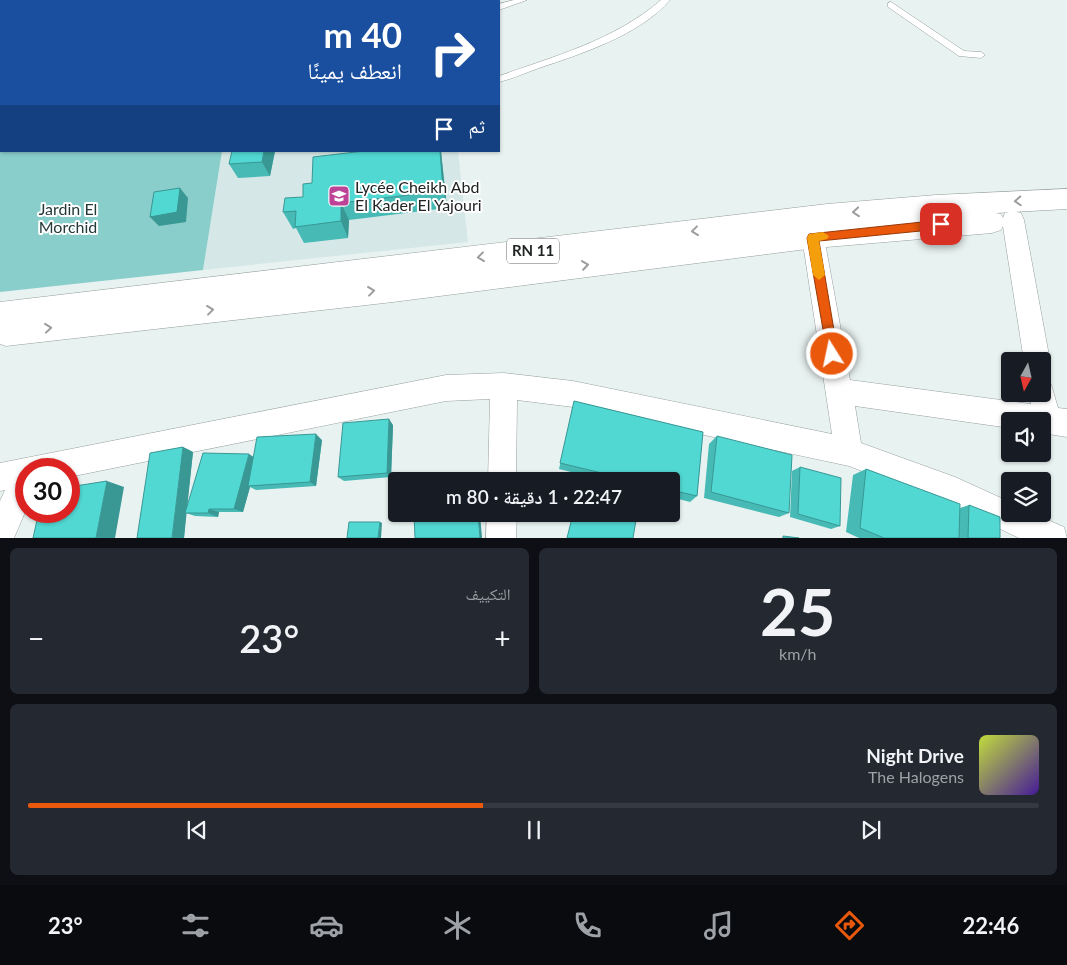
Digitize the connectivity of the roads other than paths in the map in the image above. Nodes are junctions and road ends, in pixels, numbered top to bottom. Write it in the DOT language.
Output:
graph roads {
  1 [pos="523,0"];
  2 [pos="666,0"];
  3 [pos="891,4"];
  4 [pos="500,7"];
  5 [pos="981,55"];
  6 [pos="500,79"];
  7 [pos="1067,199"];
  8 [pos="1067,217"];
  9 [pos="1013,220"];
  10 [pos="812,238"];
  11 [pos="0,315"];
  12 [pos="0,334"];
  13 [pos="1035,352"];
  14 [pos="504,386"];
  15 [pos="838,391"];
  16 [pos="1047,402"];
  17 [pos="1057,422"];
  18 [pos="849,452"];
  19 [pos="80,460"];
  20 [pos="502,472"];
  21 [pos="15,474"];
  22 [pos="0,477"];
  23 [pos="15,502"];
  24 [pos="502,522"];
  25 [pos="0,536"];
  26 [pos="501,538"];
  27 [pos="1053,538"];
  1 -- 4 [label="lane"];
  2 -- 6 [label="lane"];
  3 -- 5 [label="lane"];
  7 -- 11 [label="highway, RN 11, one-way"];
  8 -- 9 [label="highway, RN 11"];
  9 -- 10 [label="highway, RN 11"];
  9 -- 13 [label="street"];
  12 -- 10 [label="highway, RN 11, one-way"];
  10 -- 15 [label="street"];
  14 -- 18 [label="street"];
  14 -- 19 [label="street"];
  14 -- 20 [label="street"];
  15 -- 17 [label="street"];
  15 -- 18 [label="street"];
  16 -- 17 [label="street"];
  18 -- 27 [label="street"];
  21 -- 22 [label="street"];
  23 -- 25 [label="street"];
  24 -- 26 [label="street"];
}
